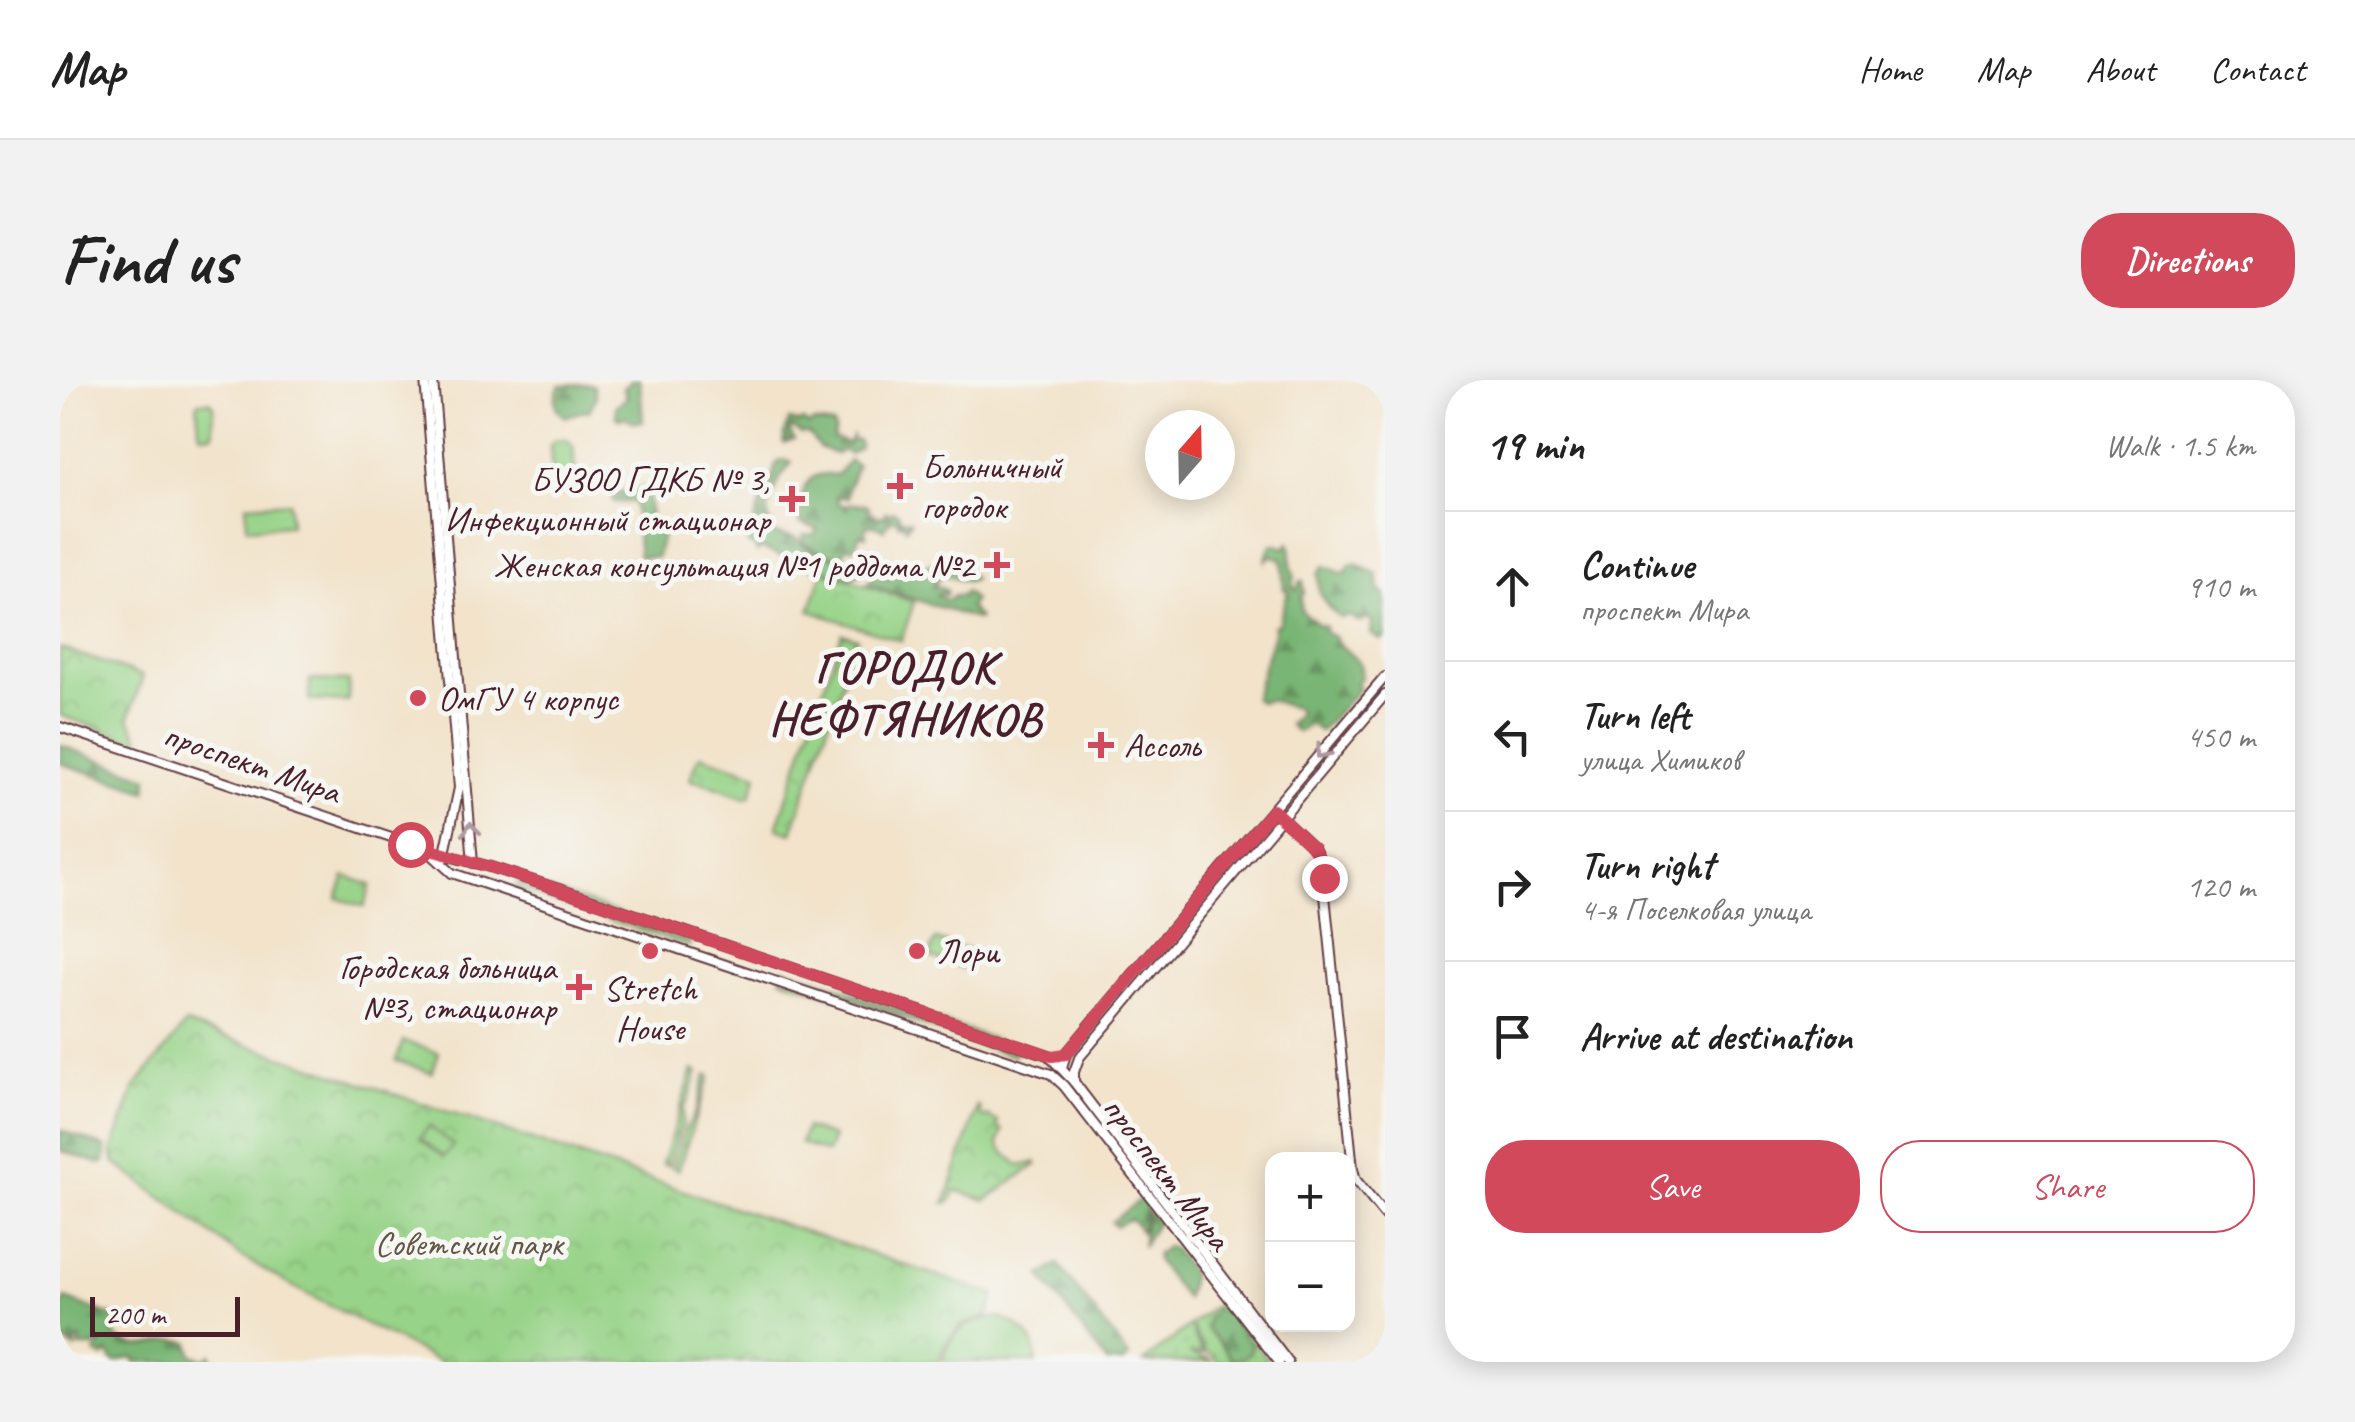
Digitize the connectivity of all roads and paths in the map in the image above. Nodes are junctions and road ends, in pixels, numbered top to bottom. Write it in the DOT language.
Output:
graph roads {
  1 [pos="425,380"];
  2 [pos="433,380"];
  3 [pos="1385,677"];
  4 [pos="1385,696"];
  5 [pos="1358,709"];
  6 [pos="1368,716"];
  7 [pos="60,727"];
  8 [pos="1273,810"];
  9 [pos="1281,817"];
  10 [pos="426,850"];
  11 [pos="444,855"];
  12 [pos="1228,861"];
  13 [pos="473,863"];
  14 [pos="444,867"];
  15 [pos="490,867"];
  16 [pos="1238,869"];
  17 [pos="456,874"];
  18 [pos="484,883"];
  19 [pos="702,938"];
  20 [pos="694,954"];
  21 [pos="782,964"];
  22 [pos="775,981"];
  23 [pos="1066,1054"];
  24 [pos="1048,1055"];
  25 [pos="1076,1061"];
  26 [pos="1062,1068"];
  27 [pos="1043,1071"];
  28 [pos="1069,1084"];
  29 [pos="1385,1216"];
  30 [pos="1279,1362"];
  31 [pos="1288,1362"];
  1 -- 11 [label="main road"];
  13 -- 2 [label="main road, one-way"];
  3 -- 5 [label="main road"];
  4 -- 6 [label="main road"];
  5 -- 6 [label="main road"];
  5 -- 8 [label="main road, one-way"];
  6 -- 9 [label="main road"];
  7 -- 10 [label="main road, проспект Мира"];
  8 -- 9 [label="main road"];
  8 -- 12 [label="main road"];
  9 -- 16 [label="main road"];
  9 -- 29 [label="main road"];
  10 -- 11 [label="main road, проспект Мира"];
  10 -- 14 [label="main road, проспект Мира"];
  11 -- 13 [label="main road, проспект Мира"];
  11 -- 14 [label="main road"];
  12 -- 16 [label="main road"];
  12 -- 23 [label="main road"];
  13 -- 15 [label="main road, проспект Мира"];
  13 -- 17 [label="main road"];
  14 -- 17 [label="main road, проспект Мира"];
  15 -- 18 [label="main road"];
  15 -- 19 [label="main road, проспект Мира"];
  16 -- 25 [label="main road"];
  17 -- 18 [label="main road, проспект Мира"];
  18 -- 20 [label="main road, проспект Мира"];
  19 -- 20 [label="main road"];
  19 -- 21 [label="main road, проспект Мира"];
  20 -- 22 [label="main road, проспект Мира"];
  21 -- 22 [label="main road"];
  21 -- 24 [label="main road, проспект Мира"];
  22 -- 27 [label="main road, проспект Мира"];
  23 -- 24 [label="main road"];
  23 -- 26 [label="main road"];
  24 -- 26 [label="main road, проспект Мира"];
  25 -- 26 [label="main road, проспект Мира"];
  25 -- 28 [label="main road"];
  26 -- 27 [label="main road, проспект Мира"];
  26 -- 28 [label="main road, проспект Мира"];
  27 -- 28 [label="main road, проспект Мира"];
  28 -- 30 [label="main road, проспект Мира"];
  28 -- 31 [label="main road, проспект Мира"];
}
